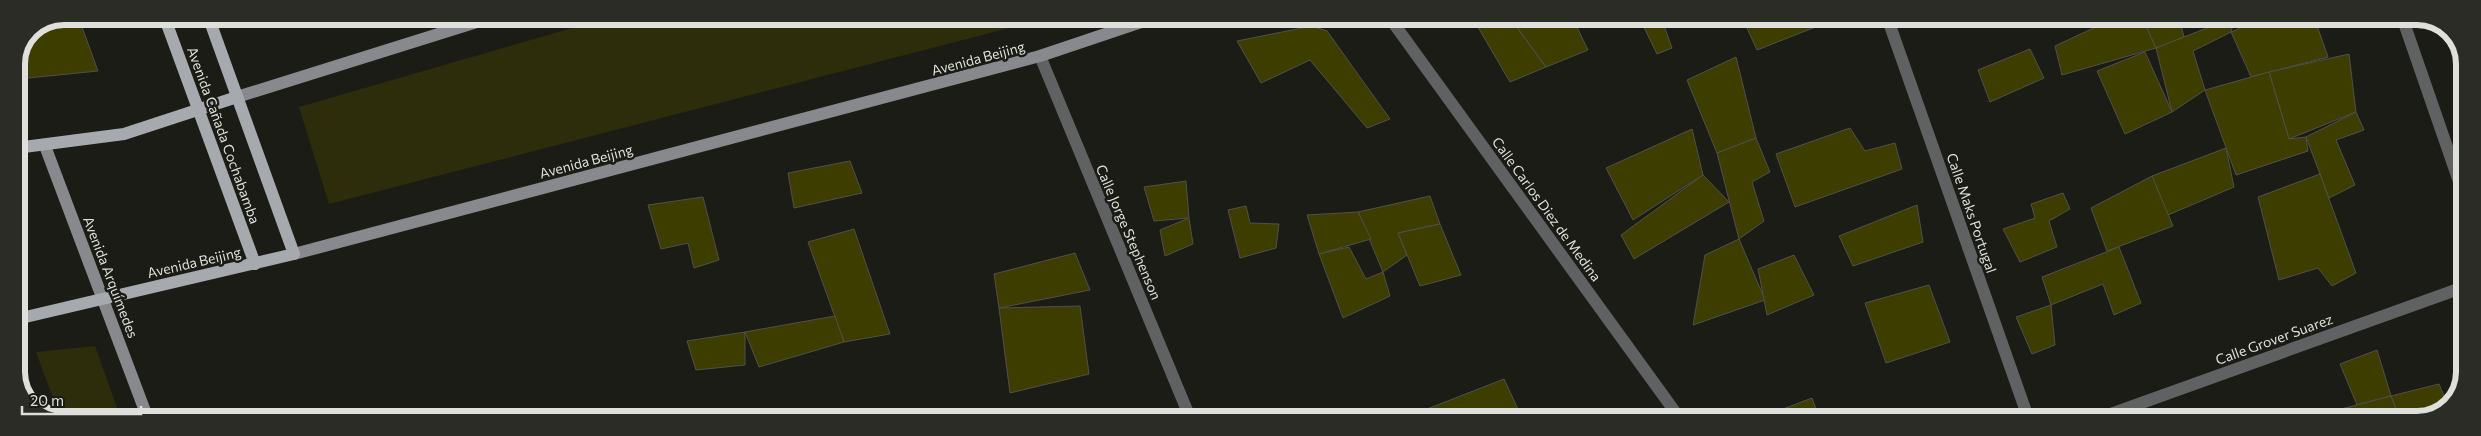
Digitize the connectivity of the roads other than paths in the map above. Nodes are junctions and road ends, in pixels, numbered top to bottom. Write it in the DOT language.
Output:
graph roads {
  1 [pos="167,25"];
  2 [pos="211,25"];
  3 [pos="467,25"];
  4 [pos="1132,25"];
  5 [pos="1396,25"];
  6 [pos="1891,25"];
  7 [pos="2405,25"];
  8 [pos="1040,56"];
  9 [pos="237,97"];
  10 [pos="198,108"];
  11 [pos="45,146"];
  12 [pos="25,147"];
  13 [pos="2456,173"];
  14 [pos="294,254"];
  15 [pos="255,264"];
  16 [pos="2456,290"];
  17 [pos="104,299"];
  18 [pos="25,317"];
  19 [pos="145,411"];
  20 [pos="1187,411"];
  21 [pos="1675,411"];
  22 [pos="2026,411"];
  23 [pos="2119,411"];
  1 -- 10 [label="main road, Avenida Cañada Cochabamba"];
  2 -- 9 [label="main road, Avenida Cañada Cochabamba"];
  3 -- 9 [label="street"];
  4 -- 8 [label="street, Avenida Beijing"];
  5 -- 21 [label="street, Calle Carlos Diez de Medina"];
  6 -- 22 [label="street, Calle Maks Portugal"];
  7 -- 13 [label="street"];
  8 -- 14 [label="street, Avenida Beijing"];
  8 -- 20 [label="street, Calle Jorge Stephenson"];
  9 -- 10 [label="main road"];
  9 -- 14 [label="main road, Avenida Cañada Cochabamba"];
  10 -- 11 [label="main road"];
  10 -- 15 [label="main road, Avenida Cañada Cochabamba"];
  11 -- 12 [label="main road"];
  11 -- 17 [label="street, Avenida Arquímedes"];
  14 -- 15 [label="main road, Avenida Beijing"];
  15 -- 17 [label="main road, Avenida Beijing"];
  16 -- 23 [label="street, Calle Grover Suarez"];
  17 -- 18 [label="main road, Avenida Beijing"];
  17 -- 19 [label="street, Avenida Arquímedes"];
}
